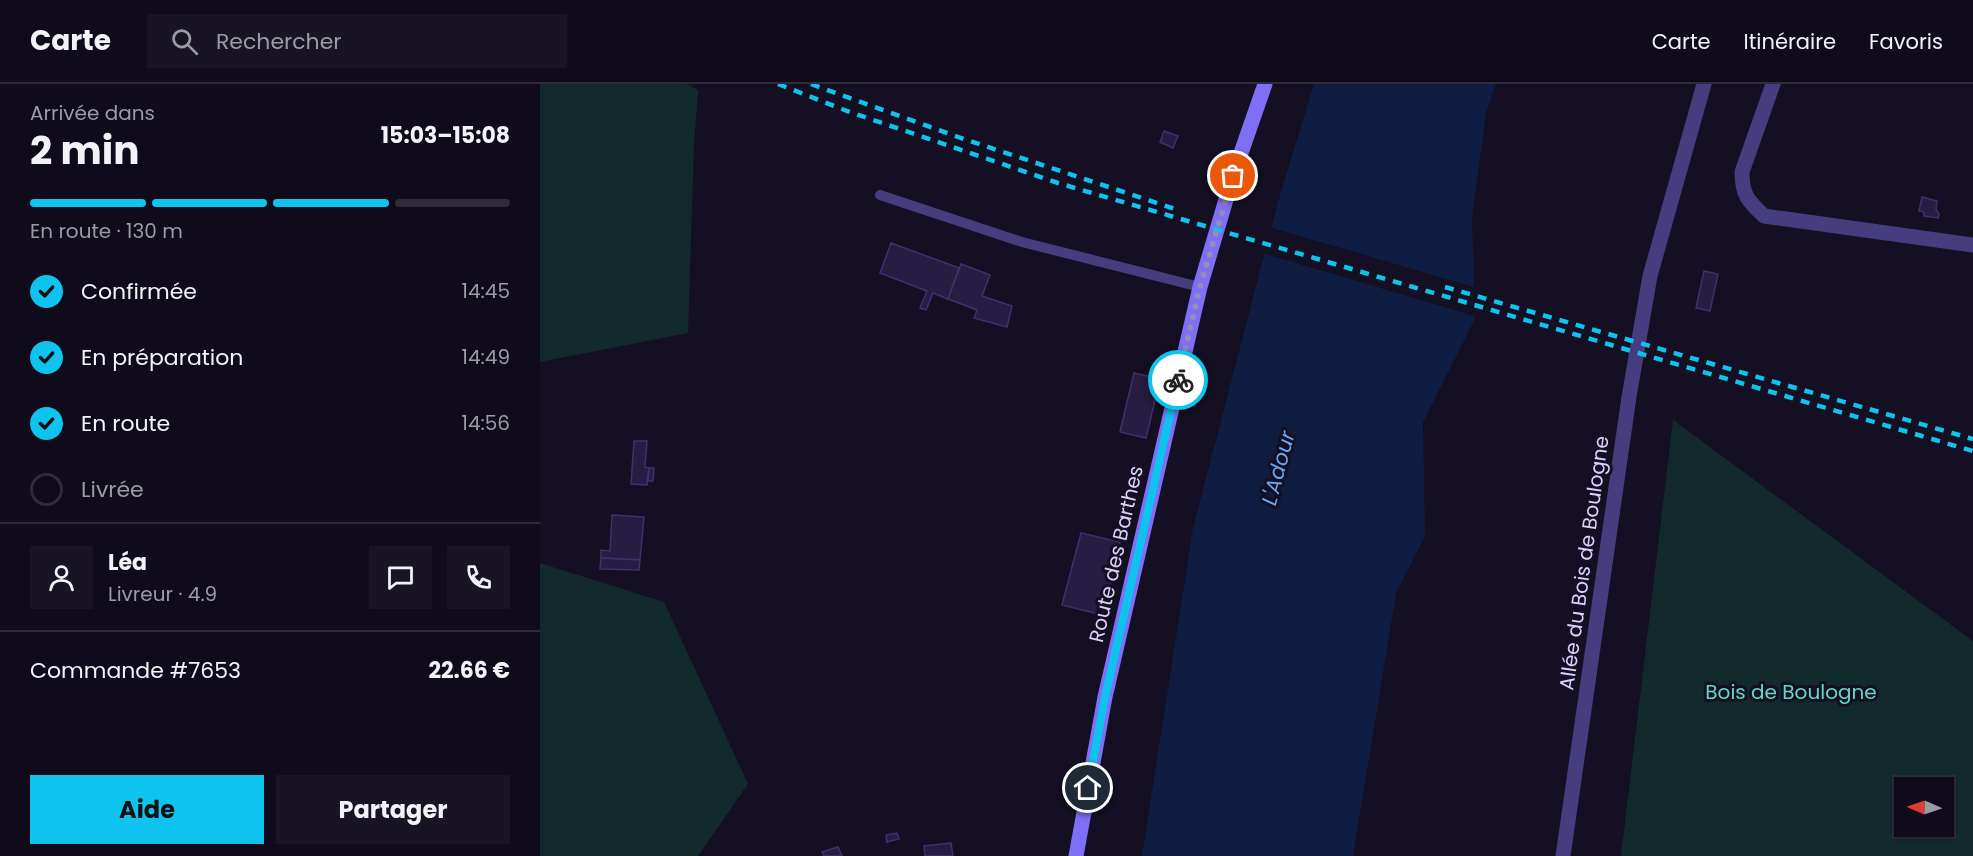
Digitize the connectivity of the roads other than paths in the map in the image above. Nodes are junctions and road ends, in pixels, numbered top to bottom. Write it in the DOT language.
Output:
graph roads {
  1 [pos="1265,84"];
  2 [pos="1704,84"];
  3 [pos="1773,84"];
  4 [pos="880,195"];
  5 [pos="1973,245"];
  6 [pos="1200,287"];
  7 [pos="1076,856"];
  8 [pos="1563,856"];
  1 -- 6 [label="main road, Route des Barthes"];
  2 -- 8 [label="street, Allée du Bois de Boulogne"];
  3 -- 5 [label="street"];
  4 -- 6 [label="lane"];
  6 -- 7 [label="main road, Route des Barthes"];
}
